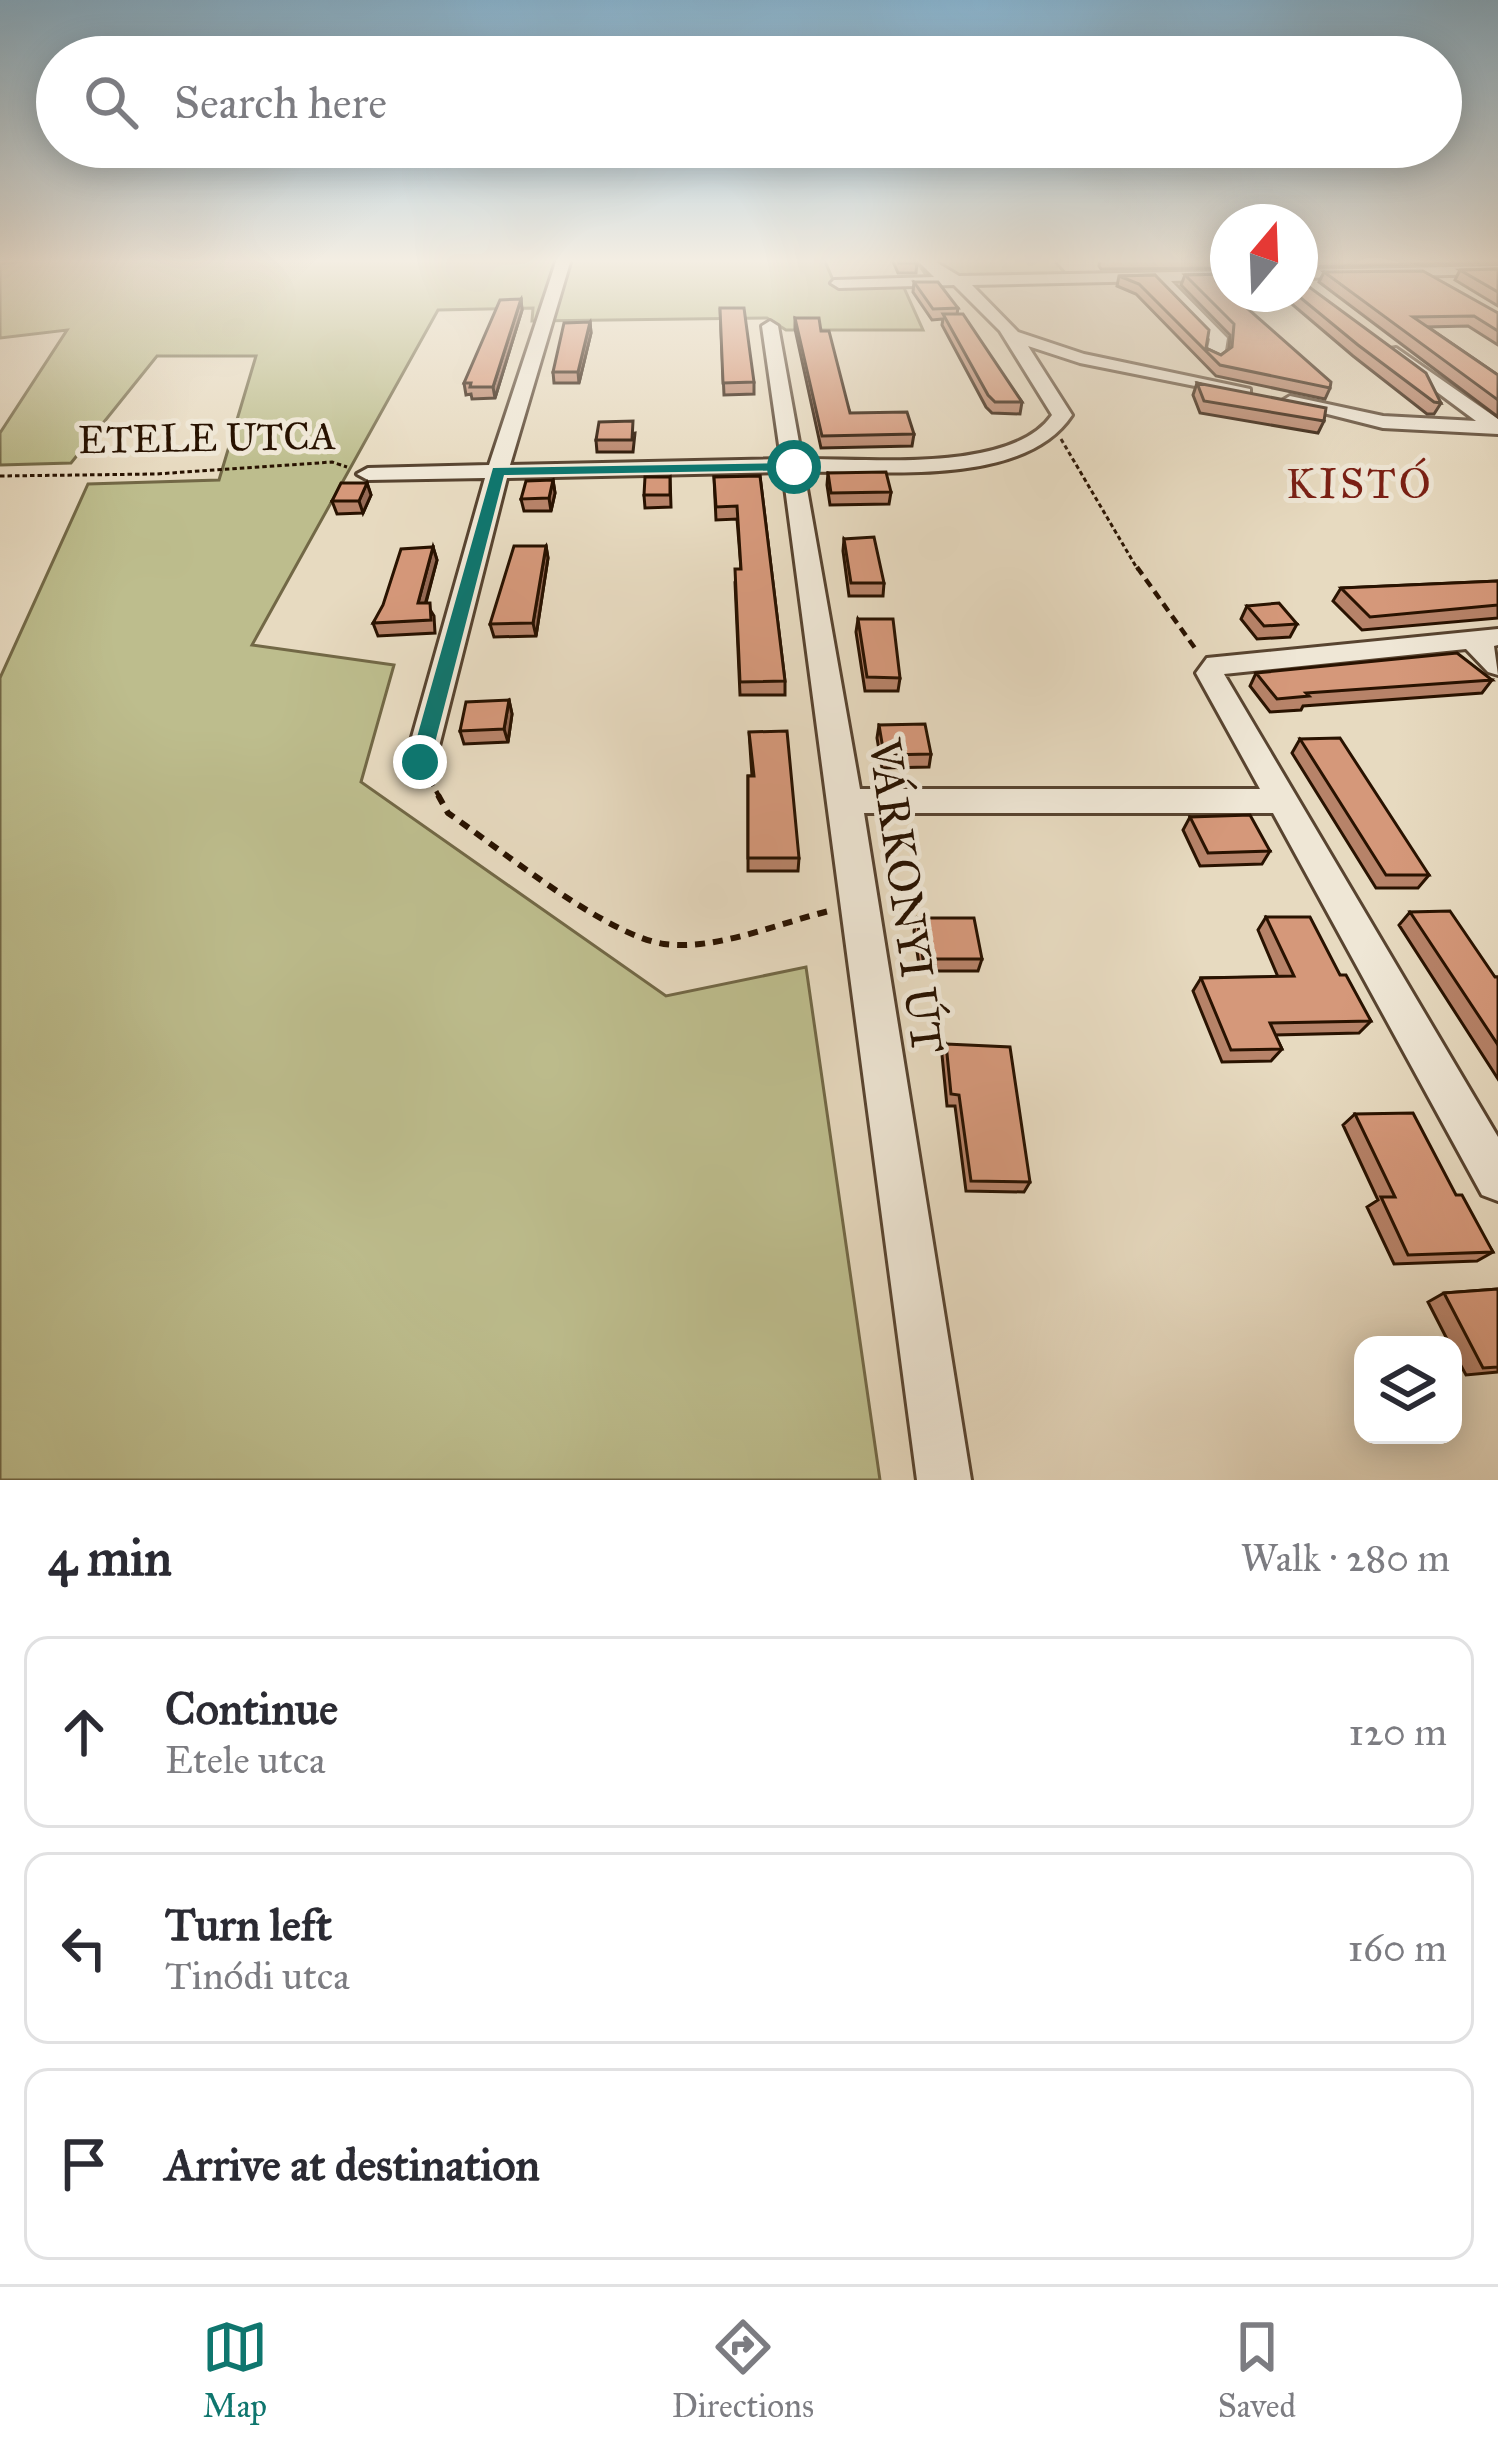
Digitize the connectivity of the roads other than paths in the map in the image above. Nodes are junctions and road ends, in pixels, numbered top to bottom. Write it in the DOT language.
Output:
graph roads {
  1 [pos="542,328"];
  2 [pos="770,328"];
  3 [pos="1008,328"];
  4 [pos="1209,328"];
  5 [pos="1372,335"];
  6 [pos="1017,337"];
  7 [pos="1061,352"];
  8 [pos="1215,357"];
  9 [pos="1322,418"];
  10 [pos="1498,428"];
  11 [pos="794,467"];
  12 [pos="498,471"];
  13 [pos="368,474"];
  14 [pos="1485,638"];
  15 [pos="1498,666"];
  16 [pos="420,762"];
  17 [pos="846,801"];
  18 [pos="1281,801"];
  19 [pos="1498,1179"];
  20 [pos="944,1480"];
  1 -- 12 [label="street"];
  2 -- 11 [label="street, VÁRKONYI ÚT"];
  3 -- 6 [label="street"];
  4 -- 8 [label="street"];
  5 -- 10 [label="street"];
  6 -- 7 [label="street"];
  6 -- 11 [label="street, ETELE UTCA"];
  7 -- 9 [label="street"];
  7 -- 10 [label="street"];
  11 -- 12 [label="street, ETELE UTCA"];
  11 -- 17 [label="street, VÁRKONYI ÚT"];
  12 -- 13 [label="street, ETELE UTCA"];
  12 -- 16 [label="street"];
  14 -- 15 [label="street"];
  14 -- 18 [label="street"];
  17 -- 18 [label="street"];
  17 -- 20 [label="street, VÁRKONYI ÚT"];
  18 -- 19 [label="street"];
}
